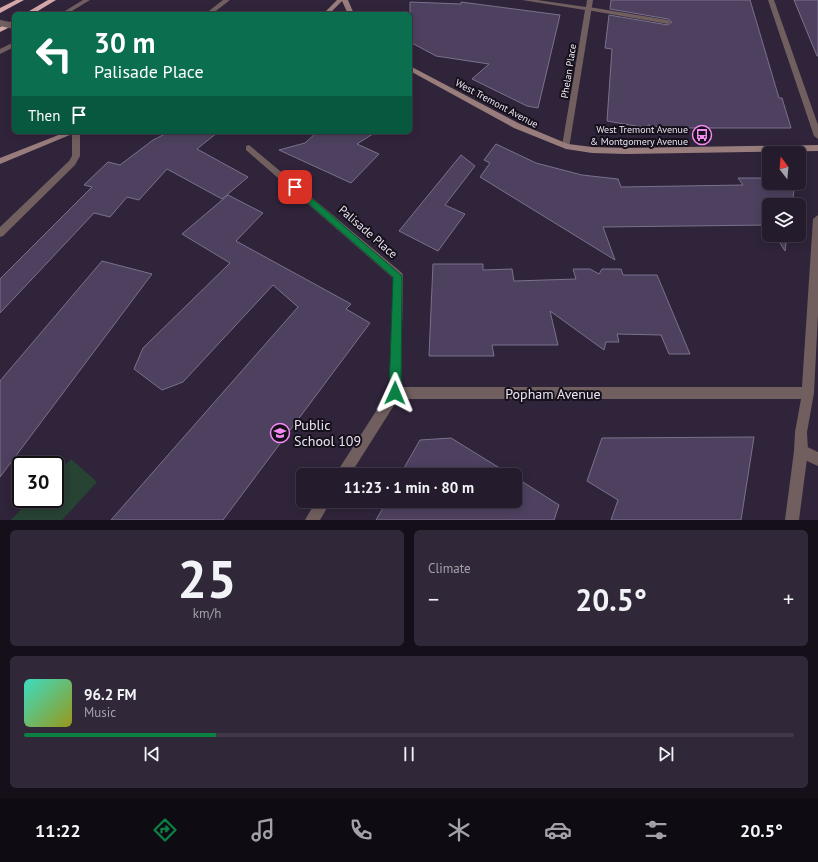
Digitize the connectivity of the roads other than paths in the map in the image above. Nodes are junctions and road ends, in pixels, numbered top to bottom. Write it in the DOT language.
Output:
graph roads {
  1 [pos="21,0"];
  2 [pos="53,0"];
  3 [pos="86,0"];
  4 [pos="227,0"];
  5 [pos="340,0"];
  6 [pos="345,0"];
  7 [pos="525,0"];
  8 [pos="590,0"];
  9 [pos="771,0"];
  10 [pos="589,9"];
  11 [pos="0,11"];
  12 [pos="32,12"];
  13 [pos="66,12"];
  14 [pos="211,12"];
  15 [pos="328,12"];
  16 [pos="350,12"];
  17 [pos="668,22"];
  18 [pos="0,23"];
  19 [pos="12,23"];
  20 [pos="12,26"];
  21 [pos="0,30"];
  22 [pos="12,45"];
  23 [pos="0,52"];
  24 [pos="412,69"];
  25 [pos="70,134"];
  26 [pos="75,134"];
  27 [pos="818,136"];
  28 [pos="566,146"];
  29 [pos="249,148"];
  30 [pos="818,148"];
  31 [pos="0,161"];
  32 [pos="818,219"];
  33 [pos="0,233"];
  34 [pos="395,393"];
  35 [pos="808,394"];
  36 [pos="801,451"];
  37 [pos="818,459"];
  38 [pos="347,468"];
  39 [pos="320,508"];
  40 [pos="312,520"];
  41 [pos="792,520"];
  1 -- 11 [label="highway"];
  2 -- 12 [label="highway"];
  3 -- 13 [label="street"];
  4 -- 14 [label="street"];
  5 -- 15 [label="main road"];
  6 -- 16 [label="main road"];
  7 -- 10 [label="street"];
  8 -- 10 [label="street, Phelan Place"];
  9 -- 27 [label="street"];
  10 -- 17 [label="street"];
  10 -- 28 [label="street, Phelan Place"];
  18 -- 20 [label="street, bridge"];
  19 -- 21 [label="highway"];
  22 -- 23 [label="street"];
  24 -- 28 [label="main road, West Tremont Avenue"];
  25 -- 31 [label="main road"];
  26 -- 33 [label="street"];
  28 -- 30 [label="main road, West Tremont Avenue"];
  29 -- 34 [label="street, Palisade Place"];
  32 -- 35 [label="street"];
  34 -- 35 [label="street, Popham Avenue"];
  34 -- 38 [label="street"];
  35 -- 36 [label="street"];
  36 -- 37 [label="street"];
  36 -- 41 [label="street"];
  39 -- 40 [label="street"];
}
